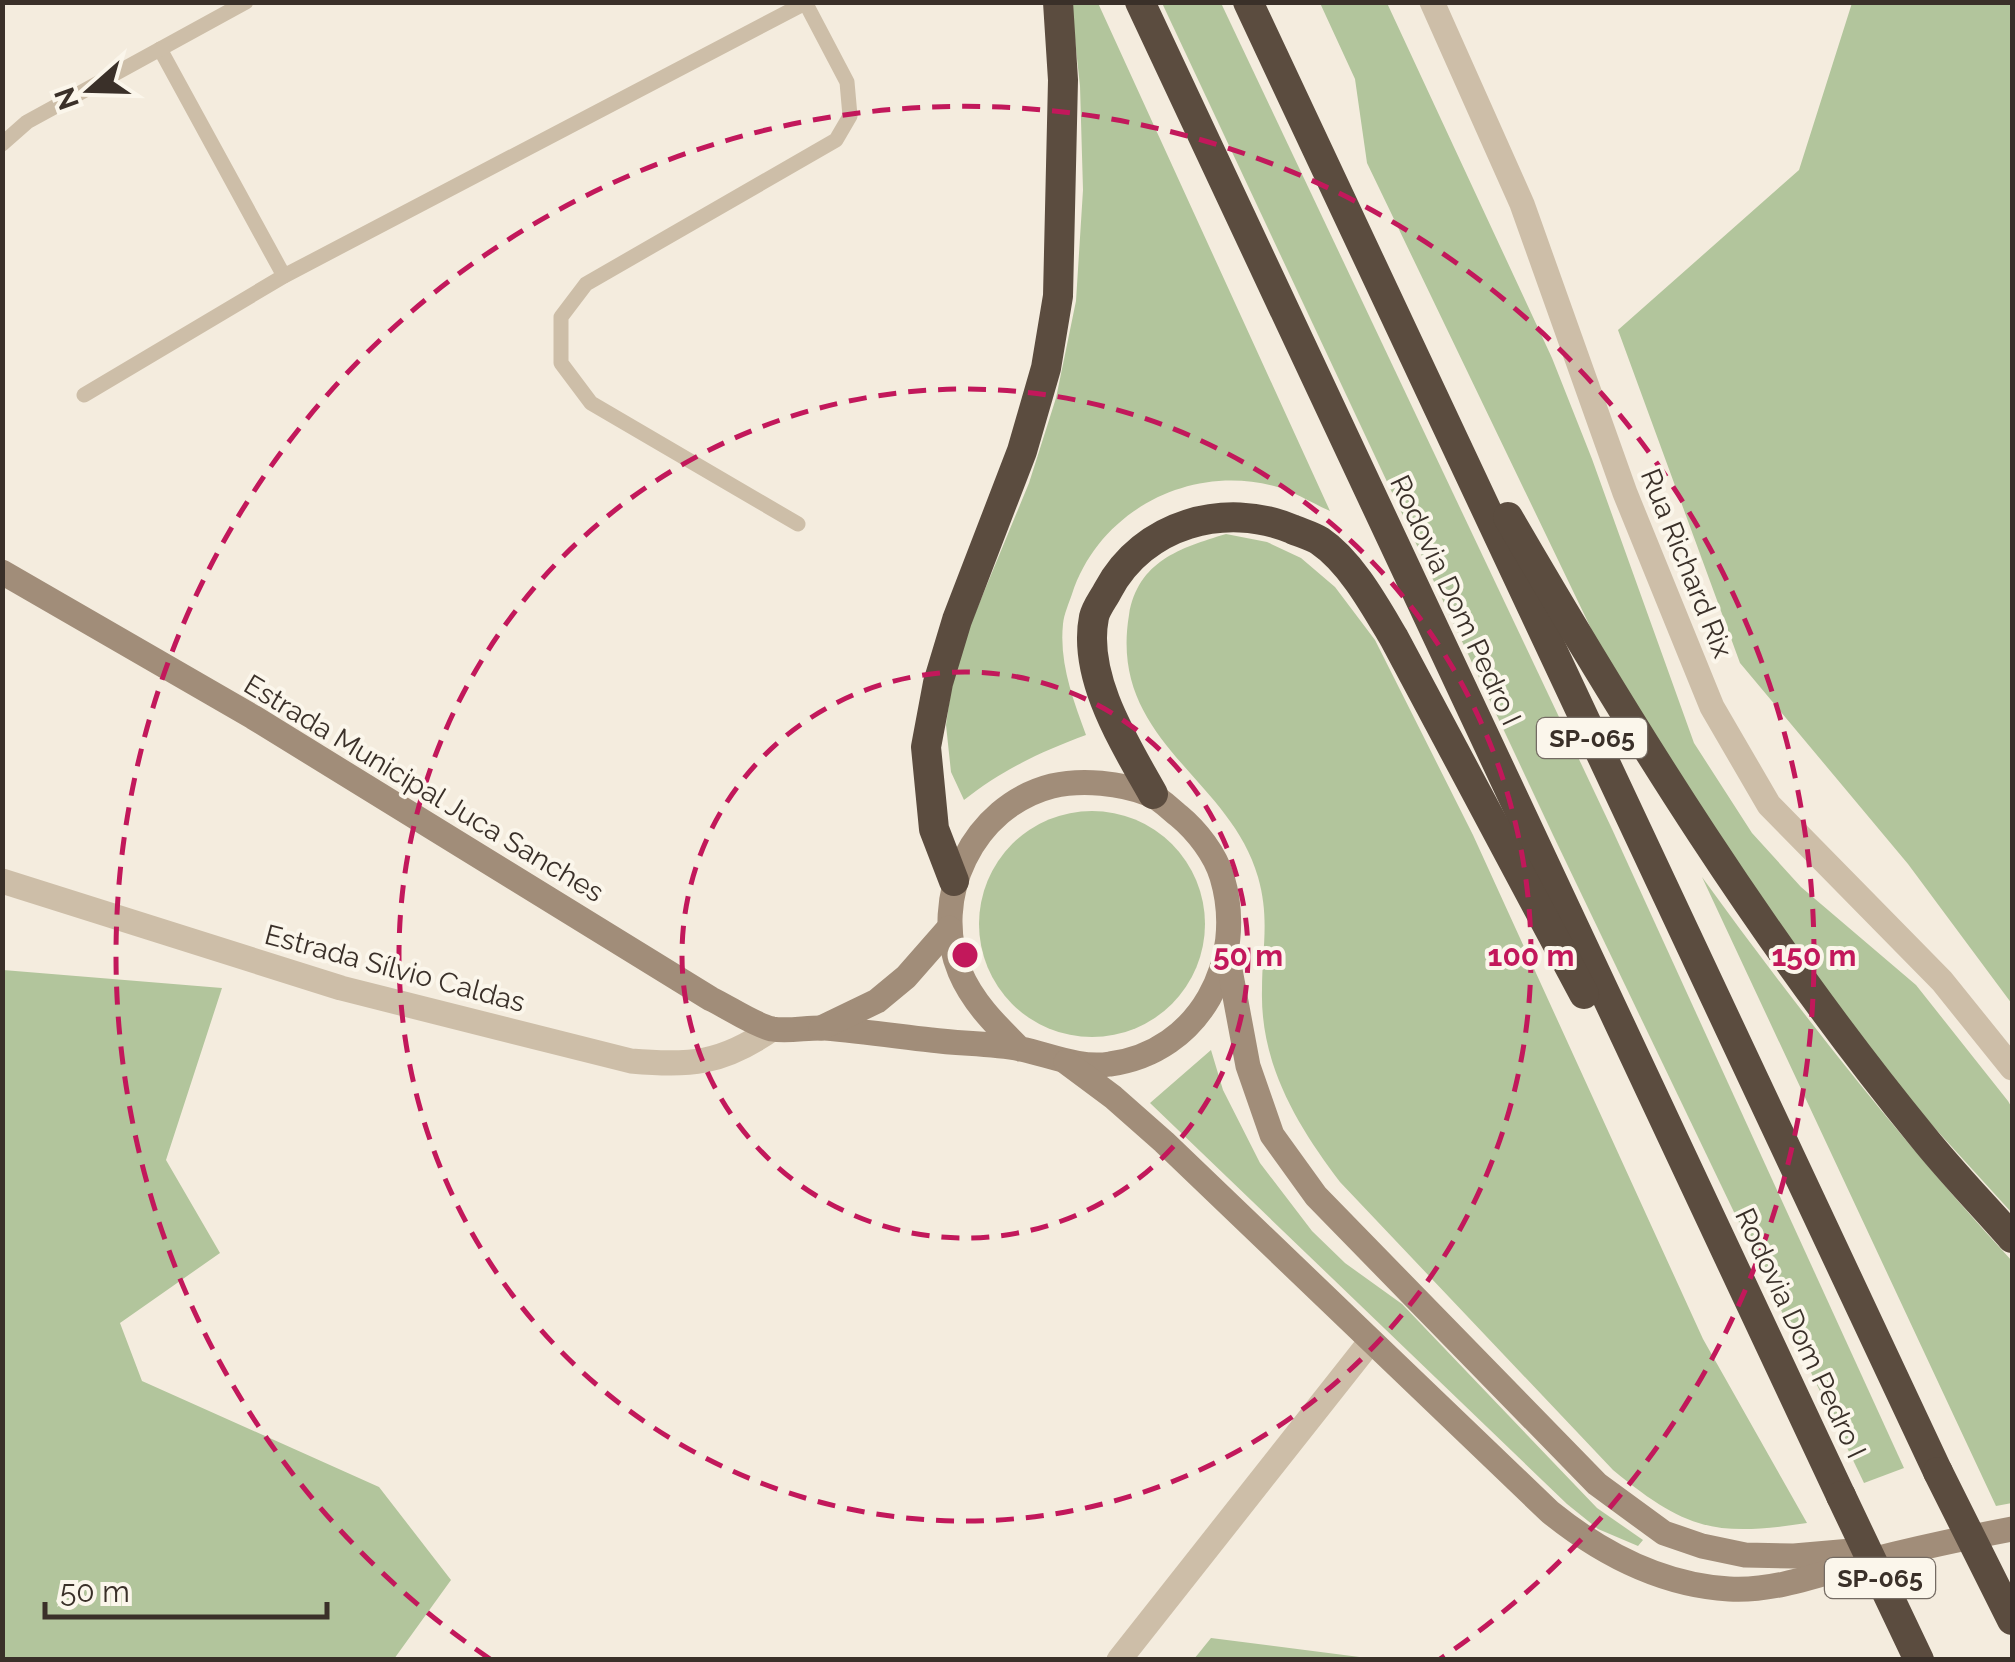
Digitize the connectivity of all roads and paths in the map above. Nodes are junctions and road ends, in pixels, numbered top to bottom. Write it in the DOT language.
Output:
graph roads {
  1 [pos="207,2"];
  2 [pos="246,2"];
  3 [pos="1058,2"];
  4 [pos="1140,2"];
  5 [pos="1248,2"];
  6 [pos="1432,2"];
  7 [pos="805,3"];
  8 [pos="216,19"];
  9 [pos="160,49"];
  10 [pos="2,144"];
  11 [pos="284,276"];
  12 [pos="1408,347"];
  13 [pos="84,396"];
  14 [pos="798,524"];
  15 [pos="2,572"];
  16 [pos="1153,794"];
  17 [pos="2,881"];
  18 [pos="954,881"];
  19 [pos="949,928"];
  20 [pos="1227,957"];
  21 [pos="772,1028"];
  22 [pos="822,1028"];
  23 [pos="1020,1049"];
  24 [pos="1066,1062"];
  25 [pos="2012,1068"];
  26 [pos="2012,1238"];
  27 [pos="1758,1318"];
  28 [pos="1370,1342"];
  29 [pos="2012,1529"];
  30 [pos="1928,1546"];
  31 [pos="2012,1620"];
  32 [pos="1118,1660"];
  33 [pos="1919,1660"];
  1 -- 8 [label="lane"];
  2 -- 8 [label="lane"];
  3 -- 18 [label="highway"];
  4 -- 27 [label="highway, Rodovia Dom Pedro I / SP-065"];
  5 -- 12 [label="highway, SP-065"];
  6 -- 25 [label="street, Rua Richard Rix"];
  7 -- 11 [label="lane"];
  7 -- 14 [label="lane"];
  8 -- 9 [label="lane"];
  9 -- 10 [label="lane"];
  9 -- 11 [label="lane"];
  11 -- 13 [label="lane"];
  12 -- 26 [label="highway"];
  12 -- 31 [label="highway, SP-065, bridge"];
  15 -- 21 [label="main road, Estrada Municipal Juca Sanches"];
  16 -- 18 [label="main road"];
  16 -- 20 [label="main road"];
  16 -- 27 [label="highway"];
  17 -- 21 [label="street, Estrada Sílvio Caldas"];
  18 -- 19 [label="main road"];
  19 -- 22 [label="main road"];
  19 -- 23 [label="main road"];
  20 -- 24 [label="main road"];
  20 -- 30 [label="main road"];
  21 -- 22 [label="main road, Estrada Municipal Juca Sanches"];
  22 -- 23 [label="main road, Estrada Municipal Juca Sanches"];
  23 -- 24 [label="main road"];
  24 -- 28 [label="main road"];
  27 -- 33 [label="highway, Rodovia Dom Pedro I / SP-065, bridge"];
  28 -- 30 [label="main road"];
  28 -- 32 [label="street"];
  29 -- 30 [label="main road"];
}
